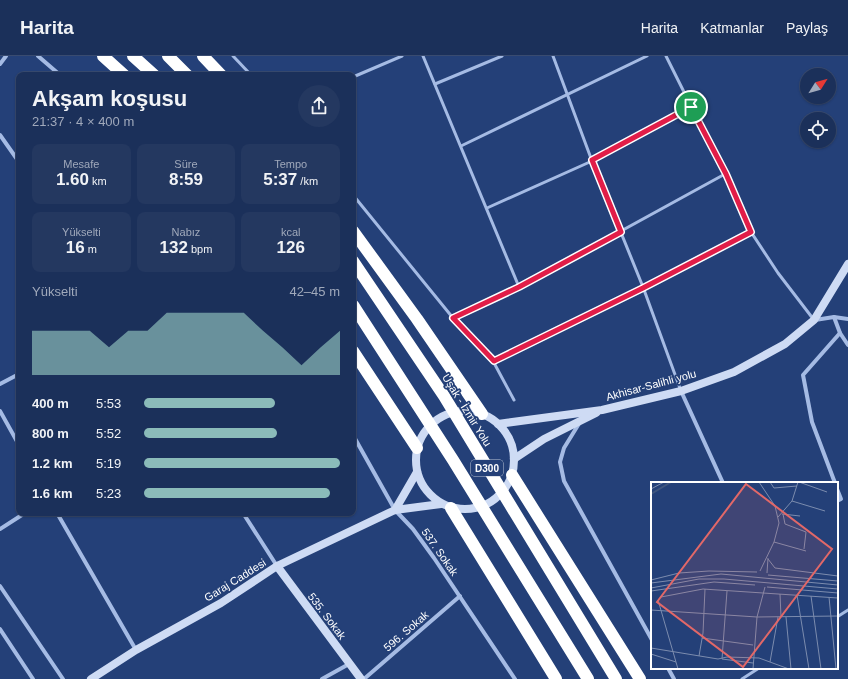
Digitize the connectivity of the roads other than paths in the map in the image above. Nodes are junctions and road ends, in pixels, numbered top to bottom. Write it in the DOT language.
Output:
graph roads {
  1 [pos="6,56"];
  2 [pos="38,56"];
  3 [pos="103,56"];
  4 [pos="133,56"];
  5 [pos="168,56"];
  6 [pos="203,56"];
  7 [pos="233,56"];
  8 [pos="402,56"];
  9 [pos="423,56"];
  10 [pos="502,56"];
  11 [pos="553,56"];
  12 [pos="647,56"];
  13 [pos="666,56"];
  14 [pos="0,64"];
  15 [pos="57,72"];
  16 [pos="121,72"];
  17 [pos="151,72"];
  18 [pos="183,72"];
  19 [pos="218,72"];
  20 [pos="248,72"];
  21 [pos="356,76"];
  22 [pos="435,84"];
  23 [pos="567,94"];
  24 [pos="691,107"];
  25 [pos="0,135"];
  26 [pos="461,146"];
  27 [pos="16,158"];
  28 [pos="592,160"];
  29 [pos="726,174"];
  30 [pos="356,199"];
  31 [pos="487,208"];
  32 [pos="621,232"];
  33 [pos="751,232"];
  34 [pos="356,235"];
  35 [pos="848,264"];
  36 [pos="356,265"];
  37 [pos="519,287"];
  38 [pos="643,288"];
  39 [pos="356,310"];
  40 [pos="834,317"];
  41 [pos="453,318"];
  42 [pos="848,319"];
  43 [pos="814,320"];
  44 [pos="840,333"];
  45 [pos="848,345"];
  46 [pos="356,356"];
  47 [pos="494,361"];
  48 [pos="16,376"];
  49 [pos="0,384"];
  50 [pos="681,391"];
  51 [pos="514,400"];
  52 [pos="602,410"];
  53 [pos="0,411"];
  54 [pos="482,414"];
  55 [pos="581,420"];
  56 [pos="498,424"];
  57 [pos="16,440"];
  58 [pos="356,440"];
  59 [pos="417,448"];
  60 [pos="514,459"];
  61 [pos="417,472"];
  62 [pos="512,475"];
  63 [pos="723,482"];
  64 [pos="835,482"];
  65 [pos="838,492"];
  66 [pos="838,500"];
  67 [pos="446,506"];
  68 [pos="396,510"];
  69 [pos="20,516"];
  70 [pos="59,516"];
  71 [pos="245,516"];
  72 [pos="0,529"];
  73 [pos="277,566"];
  74 [pos="0,586"];
  75 [pos="460,596"];
  76 [pos="848,610"];
  77 [pos="838,616"];
  78 [pos="0,629"];
  79 [pos="651,638"];
  80 [pos="136,650"];
  81 [pos="349,664"];
  82 [pos="669,669"];
  83 [pos="757,669"];
  84 [pos="33,679"];
  85 [pos="63,679"];
  86 [pos="92,679"];
  87 [pos="322,679"];
  88 [pos="362,679"];
  89 [pos="514,679"];
  90 [pos="556,679"];
  91 [pos="588,679"];
  92 [pos="616,679"];
  93 [pos="640,679"];
  94 [pos="674,679"];
  95 [pos="742,679"];
  1 -- 14 [label="street"];
  2 -- 15 [label="street"];
  3 -- 16 [label="highway"];
  4 -- 17 [label="highway"];
  5 -- 18 [label="highway"];
  6 -- 19 [label="highway"];
  7 -- 20 [label="lane"];
  8 -- 21 [label="lane"];
  9 -- 22 [label="lane"];
  10 -- 22 [label="lane"];
  11 -- 23 [label="lane"];
  12 -- 23 [label="lane"];
  13 -- 24 [label="lane"];
  22 -- 26 [label="lane"];
  23 -- 26 [label="lane"];
  23 -- 28 [label="lane"];
  24 -- 28 [label="lane"];
  24 -- 29 [label="lane"];
  25 -- 27 [label="street"];
  26 -- 31 [label="lane"];
  28 -- 31 [label="lane"];
  28 -- 32 [label="lane"];
  29 -- 32 [label="lane"];
  29 -- 33 [label="lane"];
  30 -- 41 [label="lane"];
  31 -- 37 [label="lane"];
  32 -- 37 [label="lane"];
  32 -- 38 [label="lane"];
  33 -- 38 [label="lane"];
  33 -- 43 [label="lane"];
  34 -- 54 [label="highway"];
  35 -- 43 [label="main road, Akhisar-Salihli yolu"];
  36 -- 92 [label="highway, Uşak - İzmir Yolu / D300, bridge"];
  37 -- 41 [label="lane"];
  38 -- 47 [label="lane"];
  38 -- 50 [label="lane"];
  39 -- 91 [label="highway, D300, bridge"];
  40 -- 42 [label="street"];
  40 -- 43 [label="street"];
  40 -- 44 [label="street"];
  41 -- 47 [label="lane"];
  43 -- 50 [label="main road, Akhisar-Salihli yolu"];
  44 -- 45 [label="street"];
  44 -- 64 [label="street"];
  46 -- 59 [label="highway"];
  47 -- 51 [label="lane"];
  48 -- 49 [label="street"];
  50 -- 52 [label="main road, Akhisar-Salihli yolu"];
  50 -- 63 [label="street"];
  52 -- 55 [label="main road"];
  52 -- 56 [label="main road"];
  53 -- 57 [label="street"];
  54 -- 56 [label="main road, D300"];
  54 -- 59 [label="main road, D300"];
  55 -- 60 [label="main road"];
  55 -- 79 [label="street"];
  56 -- 60 [label="main road, D300"];
  58 -- 68 [label="street, 537. Sokak"];
  59 -- 61 [label="main road, D300"];
  60 -- 62 [label="main road, D300"];
  61 -- 67 [label="main road, D300"];
  61 -- 68 [label="main road"];
  62 -- 67 [label="main road, D300"];
  62 -- 93 [label="highway"];
  65 -- 66 [label="street"];
  67 -- 68 [label="main road, Garaj Caddesi"];
  67 -- 90 [label="highway"];
  68 -- 73 [label="main road, Garaj Caddesi"];
  68 -- 75 [label="street, 537. Sokak"];
  69 -- 72 [label="street"];
  70 -- 80 [label="street"];
  71 -- 73 [label="street"];
  73 -- 80 [label="main road, Garaj Caddesi"];
  73 -- 81 [label="main road, 535. Sokak"];
  74 -- 85 [label="street"];
  75 -- 88 [label="street, 596. Sokak"];
  75 -- 89 [label="street, 537. Sokak"];
  76 -- 77 [label="lane"];
  78 -- 84 [label="street"];
  80 -- 86 [label="main road, Garaj Caddesi"];
  81 -- 87 [label="street"];
  81 -- 88 [label="main road, 535. Sokak"];
  82 -- 94 [label="street"];
  83 -- 95 [label="lane"];
}
